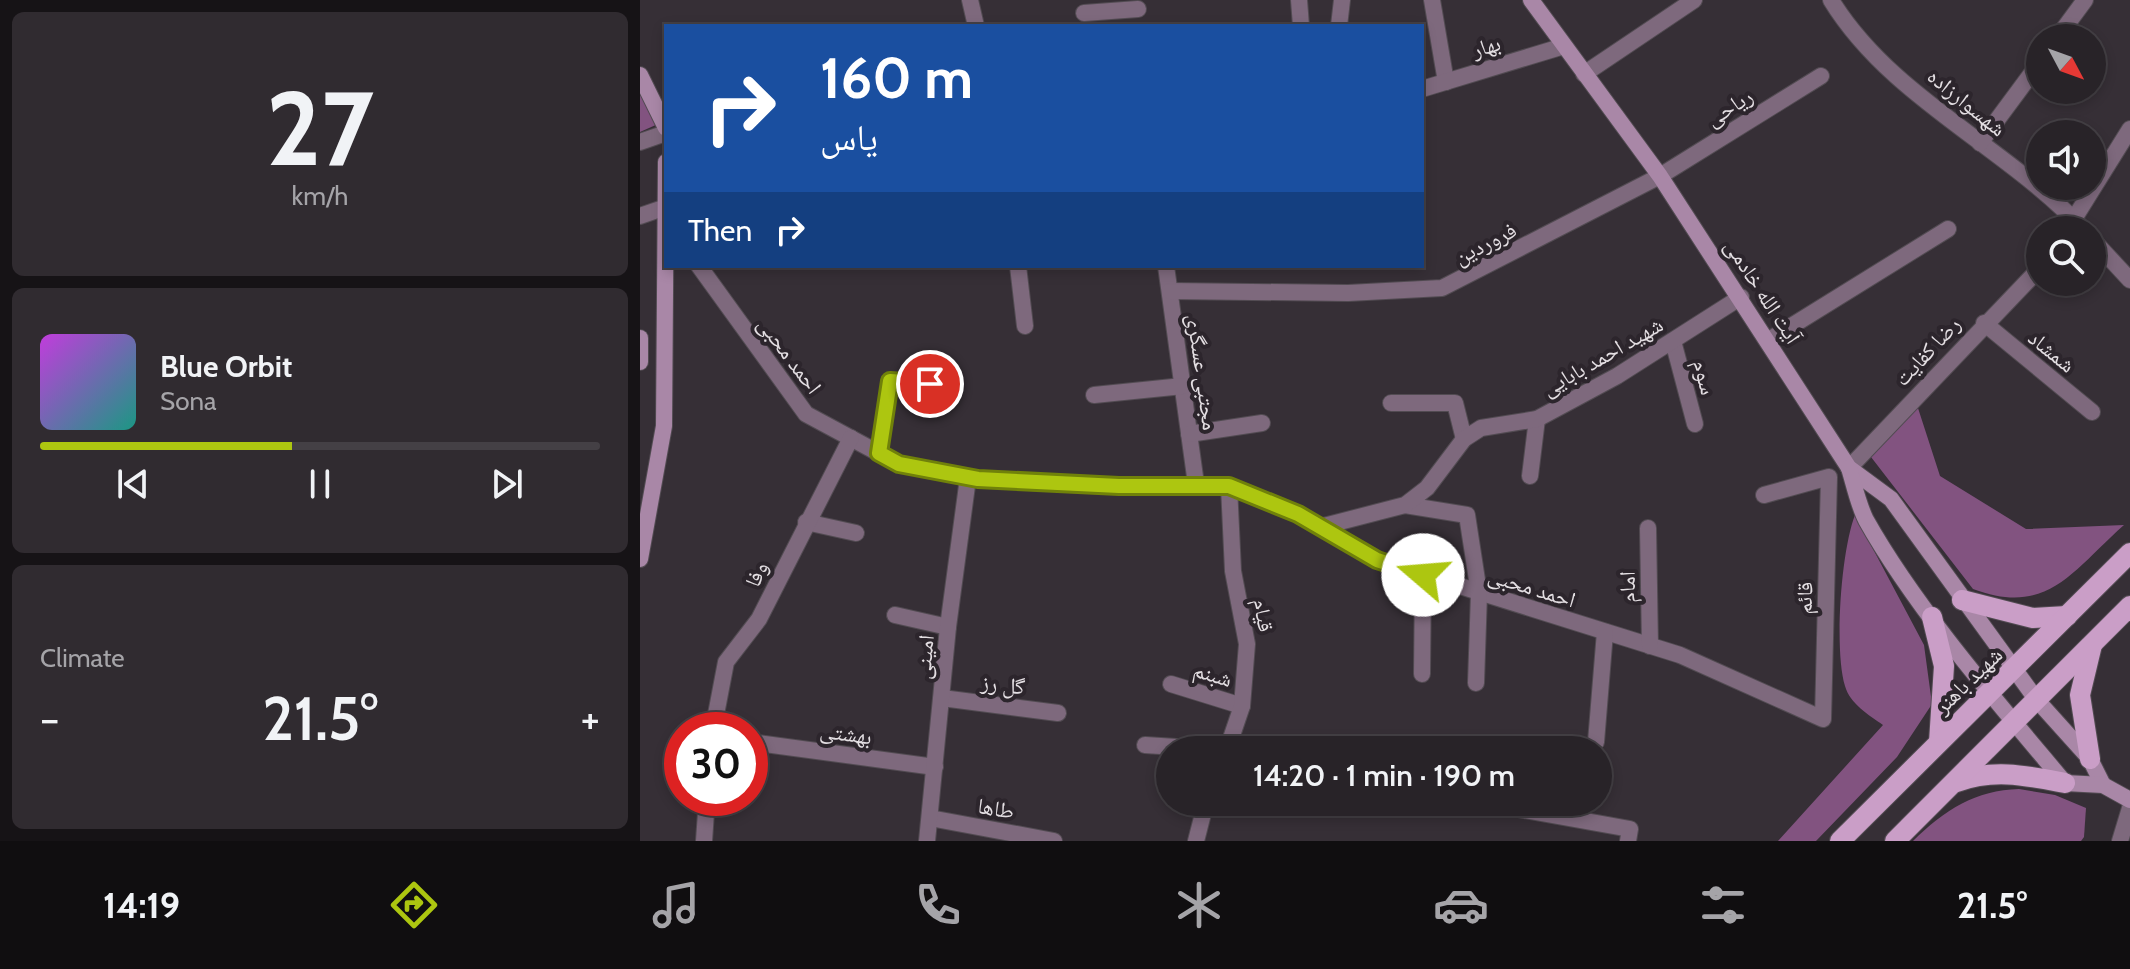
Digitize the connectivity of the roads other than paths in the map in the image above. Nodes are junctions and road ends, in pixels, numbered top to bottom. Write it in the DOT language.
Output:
graph roads {
  1 [pos="970,0"];
  2 [pos="1299,0"];
  3 [pos="1342,0"];
  4 [pos="1432,0"];
  5 [pos="1531,0"];
  6 [pos="1694,0"];
  7 [pos="1831,0"];
  8 [pos="2085,0"];
  9 [pos="1137,4"];
  10 [pos="1084,13"];
  11 [pos="976,24"];
  12 [pos="1142,24"];
  13 [pos="1301,24"];
  14 [pos="1339,24"];
  15 [pos="2067,24"];
  16 [pos="1564,46"];
  17 [pos="1584,74"];
  18 [pos="640,75"];
  19 [pos="1821,76"];
  20 [pos="2026,81"];
  21 [pos="1446,82"];
  22 [pos="1424,88"];
  23 [pos="664,127"];
  24 [pos="2130,129"];
  25 [pos="664,132"];
  26 [pos="640,142"];
  27 [pos="1980,143"];
  28 [pos="1660,176"];
  29 [pos="664,210"];
  30 [pos="640,216"];
  31 [pos="2065,216"];
  32 [pos="2081,216"];
  33 [pos="1948,229"];
  34 [pos="2106,254"];
  35 [pos="665,268"];
  36 [pos="706,268"];
  37 [pos="1018,268"];
  38 [pos="1166,268"];
  39 [pos="2130,280"];
  40 [pos="2026,282"];
  41 [pos="1170,291"];
  42 [pos="1741,297"];
  43 [pos="1984,323"];
  44 [pos="1025,326"];
  45 [pos="1769,340"];
  46 [pos="1673,341"];
  47 [pos="930,384"];
  48 [pos="1183,386"];
  49 [pos="1094,395"];
  50 [pos="1391,403"];
  51 [pos="2092,412"];
  52 [pos="1537,419"];
  53 [pos="1262,423"];
  54 [pos="1695,424"];
  55 [pos="1189,434"];
  56 [pos="851,438"];
  57 [pos="1464,439"];
  58 [pos="879,453"];
  59 [pos="1849,468"];
  60 [pos="1530,476"];
  61 [pos="968,478"];
  62 [pos="1196,484"];
  63 [pos="1229,486"];
  64 [pos="1764,495"];
  65 [pos="1405,505"];
  66 [pos="806,522"];
  67 [pos="1320,527"];
  68 [pos="1648,528"];
  69 [pos="856,533"];
  70 [pos="2130,553"];
  71 [pos="640,559"];
  72 [pos="1423,575"];
  73 [pos="1479,593"];
  74 [pos="1962,600"];
  75 [pos="2130,606"];
  76 [pos="895,615"];
  77 [pos="2067,616"];
  78 [pos="1932,617"];
  79 [pos="948,627"];
  80 [pos="1605,632"];
  81 [pos="2093,643"];
  82 [pos="1650,646"];
  83 [pos="1422,674"];
  84 [pos="1476,683"];
  85 [pos="1171,684"];
  86 [pos="1991,692"];
  87 [pos="942,698"];
  88 [pos="2036,699"];
  89 [pos="1242,706"];
  90 [pos="716,712"];
  91 [pos="1058,713"];
  92 [pos="1823,719"];
  93 [pos="2014,722"];
  94 [pos="1230,736"];
  95 [pos="1596,736"];
  96 [pos="1939,742"];
  97 [pos="768,744"];
  98 [pos="1145,745"];
  99 [pos="1156,746"];
  100 [pos="2090,759"];
  101 [pos="935,767"];
  102 [pos="1953,783"];
  103 [pos="2065,783"];
  104 [pos="2103,785"];
  105 [pos="2130,800"];
  106 [pos="2130,808"];
  107 [pos="706,816"];
  108 [pos="1202,816"];
  109 [pos="1558,816"];
  110 [pos="930,818"];
  111 [pos="704,841"];
  112 [pos="927,841"];
  113 [pos="1054,841"];
  114 [pos="1196,841"];
  115 [pos="1628,841"];
  116 [pos="1840,841"];
  117 [pos="1895,841"];
  118 [pos="2120,841"];
  1 -- 11 [label="street"];
  2 -- 13 [label="street"];
  3 -- 14 [label="street"];
  4 -- 21 [label="street"];
  5 -- 16 [label="main road, آیت الله خادمی"];
  6 -- 17 [label="street"];
  7 -- 27 [label="street, شهسوارزاده"];
  8 -- 15 [label="street"];
  9 -- 10 [label="street"];
  9 -- 12 [label="street"];
  16 -- 17 [label="main road, آیت الله خادمی"];
  16 -- 21 [label="street, بهار"];
  17 -- 28 [label="main road, آیت الله خادمی"];
  18 -- 23 [label="main road"];
  19 -- 28 [label="street, ریاحی"];
  20 -- 27 [label="street"];
  21 -- 22 [label="street, بهار"];
  24 -- 32 [label="street"];
  25 -- 26 [label="street"];
  27 -- 31 [label="street, شهسوارزاده"];
  28 -- 41 [label="street, فروردین"];
  28 -- 42 [label="main road, آیت الله خادمی"];
  29 -- 30 [label="street"];
  33 -- 45 [label="street"];
  34 -- 39 [label="street"];
  35 -- 71 [label="main road"];
  36 -- 56 [label="street, احمد محبی"];
  37 -- 44 [label="street"];
  38 -- 41 [label="street, مجتبی عسگری"];
  40 -- 43 [label="street, رضا کفایت"];
  41 -- 48 [label="street, مجتبی عسگری"];
  42 -- 45 [label="main road, آیت الله خادمی"];
  42 -- 46 [label="street, شهید احمد بابایی"];
  43 -- 51 [label="street, شمشاد"];
  43 -- 59 [label="street, رضا کفایت"];
  45 -- 59 [label="main road, آیت الله خادمی"];
  46 -- 52 [label="street, شهید احمد بابایی"];
  46 -- 54 [label="street, سوم"];
  47 -- 58 [label="street"];
  48 -- 49 [label="street"];
  48 -- 55 [label="street, مجتبی عسگری"];
  50 -- 57 [label="street"];
  52 -- 57 [label="street, شهید احمد بابایی"];
  52 -- 60 [label="street"];
  53 -- 55 [label="street"];
  55 -- 62 [label="street, مجتبی عسگری"];
  56 -- 58 [label="street, احمد محبی"];
  56 -- 66 [label="street, وفا"];
  57 -- 65 [label="street"];
  58 -- 61 [label="street, احمد محبی"];
  59 -- 74 [label="main road, آیت الله خادمی"];
  59 -- 78 [label="main road"];
  61 -- 62 [label="street, احمد محبی"];
  61 -- 79 [label="street, امینی"];
  62 -- 63 [label="street, احمد محبی"];
  63 -- 67 [label="street, احمد محبی"];
  63 -- 89 [label="street, قیام"];
  64 -- 92 [label="street, قائم"];
  65 -- 67 [label="street"];
  65 -- 73 [label="street"];
  66 -- 69 [label="street"];
  66 -- 90 [label="street, وفا"];
  67 -- 72 [label="street, احمد محبی"];
  68 -- 82 [label="street, امام"];
  70 -- 77 [label="main road, شهید باهنر"];
  72 -- 73 [label="street, احمد محبی"];
  72 -- 83 [label="street"];
  73 -- 80 [label="street, احمد محبی"];
  73 -- 84 [label="street"];
  74 -- 77 [label="main road"];
  74 -- 88 [label="main road, آیت الله خادمی"];
  75 -- 81 [label="main road"];
  76 -- 79 [label="street"];
  77 -- 86 [label="main road, شهید باهنر"];
  78 -- 86 [label="main road"];
  78 -- 96 [label="main road"];
  79 -- 87 [label="street, امینی"];
  80 -- 82 [label="street, احمد محبی"];
  80 -- 95 [label="street"];
  81 -- 88 [label="main road"];
  81 -- 100 [label="main road"];
  82 -- 92 [label="street, احمد محبی"];
  85 -- 89 [label="street, شبنم"];
  86 -- 93 [label="main road"];
  86 -- 96 [label="main road, شهید باهنر"];
  87 -- 91 [label="street, گل رز"];
  87 -- 101 [label="street, امینی"];
  88 -- 93 [label="main road"];
  88 -- 100 [label="main road, آیت الله خادمی"];
  89 -- 94 [label="street, قیام"];
  93 -- 102 [label="main road"];
  93 -- 103 [label="main road"];
  96 -- 116 [label="main road, شهید باهنر"];
  97 -- 101 [label="street, بهشتی"];
  98 -- 99 [label="street"];
  100 -- 104 [label="main road, آیت الله خادمی"];
  101 -- 110 [label="street, امینی"];
  102 -- 103 [label="main road"];
  102 -- 117 [label="main road"];
  103 -- 104 [label="main road"];
  104 -- 105 [label="main road"];
  106 -- 118 [label="street"];
  107 -- 111 [label="street"];
  108 -- 114 [label="street"];
  109 -- 115 [label="street"];
  110 -- 112 [label="street, امینی"];
  110 -- 113 [label="street, طاها"];
}
